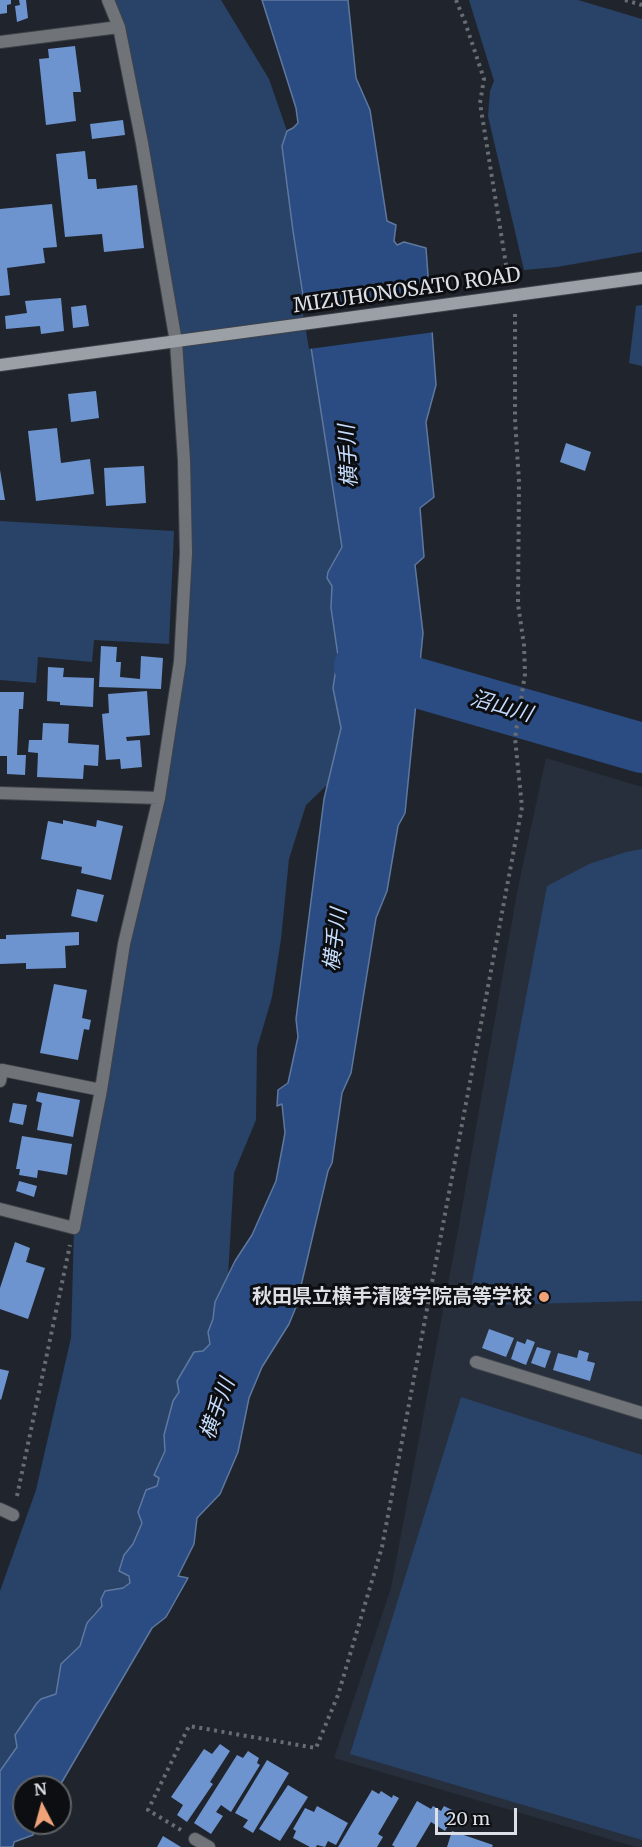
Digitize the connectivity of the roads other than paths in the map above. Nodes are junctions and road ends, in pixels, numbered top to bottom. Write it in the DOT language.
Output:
graph roads {
  1 [pos="108,0"];
  2 [pos="119,27"];
  3 [pos="0,42"];
  4 [pos="642,278"];
  5 [pos="176,342"];
  6 [pos="0,364"];
  7 [pos="0,793"];
  8 [pos="159,798"];
  9 [pos="0,1081"];
  10 [pos="101,1090"];
  11 [pos="0,1209"];
  12 [pos="476,1362"];
  13 [pos="642,1413"];
  14 [pos="0,1509"];
  15 [pos="13,1515"];
  16 [pos="195,1839"];
  17 [pos="209,1847"];
  1 -- 2 [label="street"];
  2 -- 3 [label="street"];
  2 -- 5 [label="street"];
  4 -- 5 [label="street, MIZUHONOSATO ROAD"];
  5 -- 6 [label="street, MIZUHONOSATO ROAD"];
  5 -- 8 [label="street"];
  7 -- 8 [label="street"];
  8 -- 10 [label="street"];
  9 -- 10 [label="street"];
  10 -- 11 [label="street"];
  12 -- 13 [label="street"];
  14 -- 15 [label="street"];
  16 -- 17 [label="street"];
}
